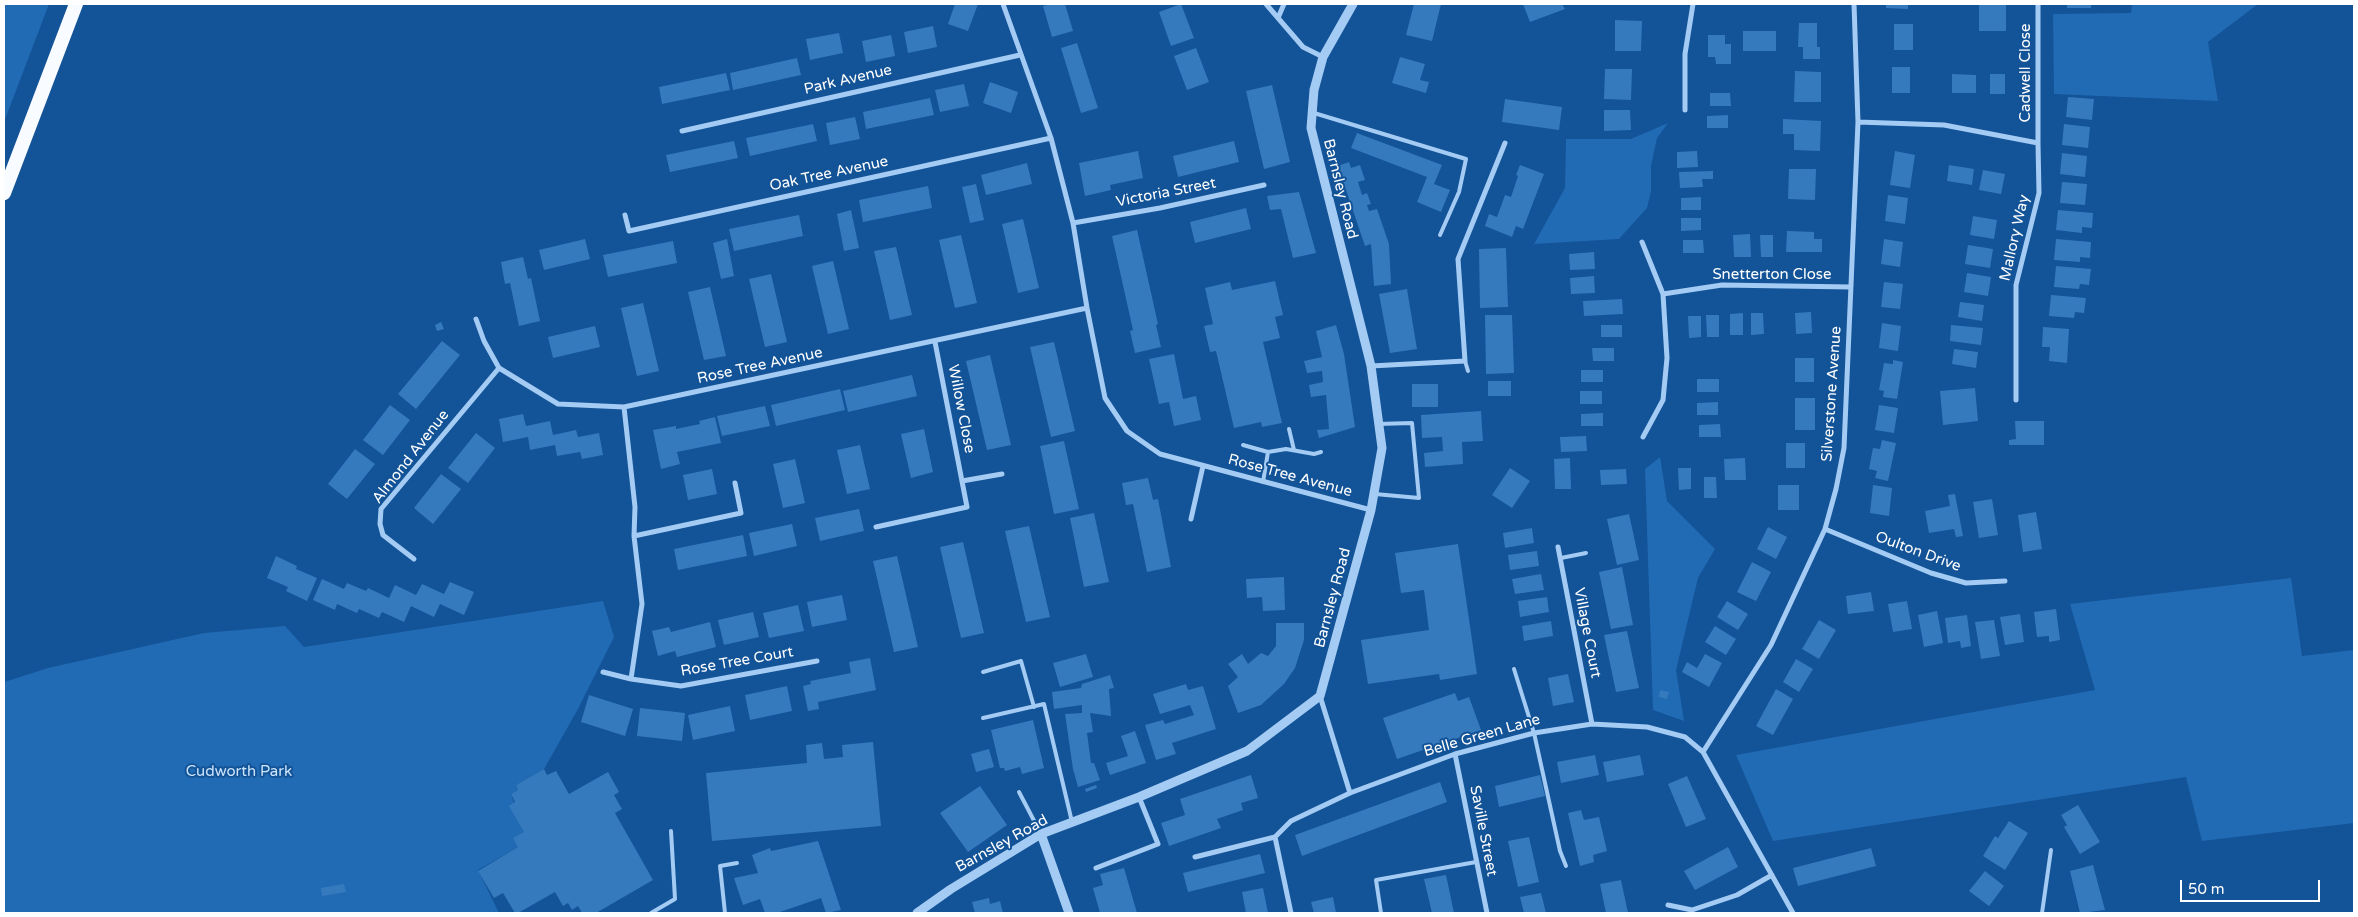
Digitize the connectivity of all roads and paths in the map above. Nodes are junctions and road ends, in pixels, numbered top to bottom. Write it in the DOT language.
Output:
graph roads {
  1 [pos="76,4"];
  2 [pos="1003,4"];
  3 [pos="1266,4"];
  4 [pos="1284,4"];
  5 [pos="1354,4"];
  6 [pos="1694,4"];
  7 [pos="1854,4"];
  8 [pos="2038,4"];
  9 [pos="1278,18"];
  10 [pos="1020,55"];
  11 [pos="1323,57"];
  12 [pos="1685,110"];
  13 [pos="1312,113"];
  14 [pos="1858,122"];
  15 [pos="682,130"];
  16 [pos="1051,138"];
  17 [pos="1505,143"];
  18 [pos="2038,143"];
  19 [pos="1264,186"];
  20 [pos="4,193"];
  21 [pos="625,215"];
  22 [pos="1073,223"];
  23 [pos="1440,235"];
  24 [pos="1642,242"];
  25 [pos="1851,287"];
  26 [pos="1663,294"];
  27 [pos="1087,308"];
  28 [pos="476,319"];
  29 [pos="935,342"];
  30 [pos="1465,362"];
  31 [pos="1371,366"];
  32 [pos="499,368"];
  33 [pos="1468,371"];
  34 [pos="2016,400"];
  35 [pos="624,407"];
  36 [pos="1378,424"];
  37 [pos="1289,429"];
  38 [pos="1643,437"];
  39 [pos="1243,445"];
  40 [pos="1294,450"];
  41 [pos="1268,452"];
  42 [pos="1321,452"];
  43 [pos="1203,466"];
  44 [pos="1002,474"];
  45 [pos="962,481"];
  46 [pos="1263,482"];
  47 [pos="735,483"];
  48 [pos="1374,494"];
  49 [pos="1371,510"];
  50 [pos="1191,519"];
  51 [pos="876,527"];
  52 [pos="1826,529"];
  53 [pos="634,536"];
  54 [pos="1558,547"];
  55 [pos="1586,553"];
  56 [pos="1561,558"];
  57 [pos="414,559"];
  58 [pos="2005,581"];
  59 [pos="816,661"];
  60 [pos="1514,669"];
  61 [pos="603,672"];
  62 [pos="983,672"];
  63 [pos="631,679"];
  64 [pos="1320,696"];
  65 [pos="1034,707"];
  66 [pos="983,718"];
  67 [pos="1592,724"];
  68 [pos="1534,733"];
  69 [pos="1703,752"];
  70 [pos="1455,754"];
  71 [pos="1019,792"];
  72 [pos="1350,793"];
  73 [pos="1139,796"];
  74 [pos="1072,822"];
  75 [pos="671,831"];
  76 [pos="1042,834"];
  77 [pos="1275,837"];
  78 [pos="2050,850"];
  79 [pos="1195,857"];
  80 [pos="1476,862"];
  81 [pos="737,863"];
  82 [pos="1566,866"];
  83 [pos="1096,868"];
  84 [pos="1772,875"];
  85 [pos="1668,904"];
  86 [pos="651,913"];
  87 [pos="724,913"];
  88 [pos="917,913"];
  89 [pos="1069,913"];
  90 [pos="1291,913"];
  91 [pos="1381,913"];
  92 [pos="1487,913"];
  93 [pos="1793,913"];
  94 [pos="2042,913"];
  1 -- 20 [label="highway"];
  2 -- 10 [label="street"];
  3 -- 9 [label="street"];
  4 -- 9 [label="street"];
  5 -- 11 [label="street, Barnsley Road"];
  6 -- 12 [label="street"];
  7 -- 14 [label="street, Silverstone Avenue"];
  8 -- 18 [label="street, Cadwell Close"];
  9 -- 11 [label="street"];
  10 -- 15 [label="street, Park Avenue"];
  10 -- 16 [label="street"];
  11 -- 13 [label="street, Barnsley Road"];
  13 -- 23 [label="lane"];
  13 -- 31 [label="street, Barnsley Road"];
  14 -- 18 [label="street"];
  14 -- 25 [label="street, Silverstone Avenue"];
  16 -- 21 [label="street, Oak Tree Avenue"];
  16 -- 22 [label="street, Rose Tree Avenue"];
  17 -- 30 [label="street"];
  18 -- 34 [label="street, Mallory Way"];
  19 -- 22 [label="street, Victoria Street"];
  22 -- 27 [label="street, Rose Tree Avenue"];
  24 -- 26 [label="street"];
  25 -- 26 [label="street, Snetterton Close"];
  25 -- 52 [label="street, Silverstone Avenue"];
  26 -- 38 [label="street"];
  27 -- 29 [label="street, Rose Tree Avenue"];
  27 -- 43 [label="street, Rose Tree Avenue"];
  28 -- 32 [label="street, Rose Tree Avenue"];
  29 -- 35 [label="street, Rose Tree Avenue"];
  29 -- 45 [label="street, Willow Close"];
  30 -- 31 [label="street"];
  30 -- 33 [label="lane"];
  31 -- 36 [label="street, Barnsley Road"];
  32 -- 35 [label="street, Rose Tree Avenue"];
  32 -- 57 [label="street, Almond Avenue"];
  35 -- 53 [label="street"];
  36 -- 48 [label="street, Barnsley Road"];
  36 -- 48 [label="lane"];
  37 -- 40 [label="lane"];
  39 -- 41 [label="lane"];
  40 -- 41 [label="lane"];
  40 -- 42 [label="lane"];
  41 -- 46 [label="lane"];
  43 -- 46 [label="street, Rose Tree Avenue"];
  43 -- 50 [label="street"];
  44 -- 45 [label="street"];
  45 -- 51 [label="street, Willow Close"];
  46 -- 49 [label="street, Rose Tree Avenue"];
  47 -- 53 [label="street"];
  48 -- 49 [label="street, Barnsley Road"];
  49 -- 64 [label="street, Barnsley Road"];
  52 -- 58 [label="street, Oulton Drive"];
  52 -- 69 [label="street, Silverstone Avenue"];
  53 -- 63 [label="street"];
  54 -- 56 [label="street, Village Court"];
  55 -- 56 [label="lane"];
  56 -- 67 [label="street, Village Court"];
  59 -- 63 [label="street, Rose Tree Court"];
  60 -- 68 [label="lane"];
  61 -- 63 [label="street, Rose Tree Court"];
  62 -- 65 [label="lane"];
  64 -- 72 [label="street"];
  64 -- 73 [label="street, Barnsley Road"];
  65 -- 66 [label="lane"];
  65 -- 74 [label="lane"];
  67 -- 68 [label="street, Belle Green Lane"];
  67 -- 69 [label="street, Belle Green Lane"];
  68 -- 70 [label="street, Belle Green Lane"];
  68 -- 82 [label="lane"];
  69 -- 84 [label="street, Belle Green Lane"];
  70 -- 72 [label="street, Belle Green Lane"];
  70 -- 80 [label="street, Saville Street"];
  71 -- 76 [label="lane"];
  72 -- 77 [label="street, Belle Green Lane"];
  73 -- 74 [label="street, Barnsley Road"];
  73 -- 83 [label="street"];
  74 -- 76 [label="street, Barnsley Road"];
  75 -- 86 [label="lane"];
  76 -- 88 [label="street, Barnsley Road"];
  76 -- 89 [label="street"];
  77 -- 79 [label="street"];
  77 -- 90 [label="street"];
  78 -- 94 [label="lane"];
  80 -- 91 [label="lane"];
  80 -- 92 [label="street, Saville Street"];
  81 -- 87 [label="lane"];
  84 -- 85 [label="street"];
  84 -- 93 [label="street, Belle Green Lane"];
}
